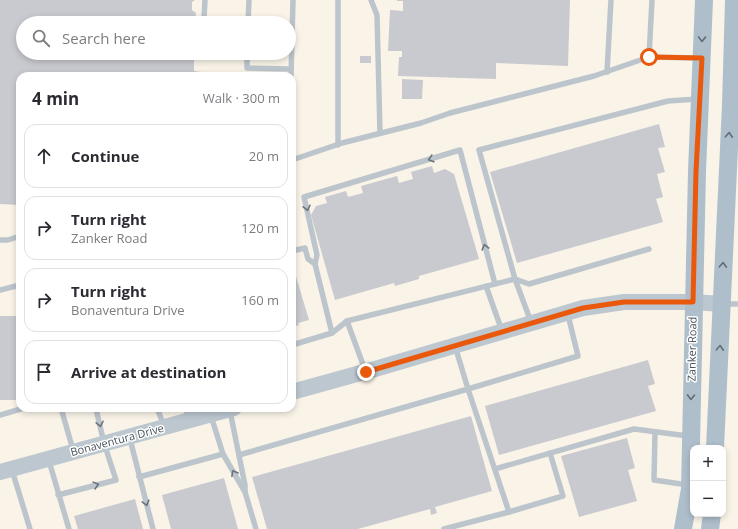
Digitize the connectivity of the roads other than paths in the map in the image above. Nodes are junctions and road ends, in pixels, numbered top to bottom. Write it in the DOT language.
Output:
graph roads {
  1 [pos="205,0"];
  2 [pos="249,0"];
  3 [pos="293,0"];
  4 [pos="338,0"];
  5 [pos="371,0"];
  6 [pos="611,0"];
  7 [pos="652,0"];
  8 [pos="704,0"];
  9 [pos="734,0"];
  10 [pos="204,16"];
  11 [pos="248,16"];
  12 [pos="293,16"];
  13 [pos="649,57"];
  14 [pos="702,58"];
  15 [pos="247,60"];
  16 [pos="291,60"];
  17 [pos="291,70"];
  18 [pos="607,72"];
  19 [pos="700,98"];
  20 [pos="380,133"];
  21 [pos="338,145"];
  22 [pos="296,159"];
  23 [pos="16,237"];
  24 [pos="0,240"];
  25 [pos="649,249"];
  26 [pos="296,251"];
  27 [pos="315,264"];
  28 [pos="515,279"];
  29 [pos="495,284"];
  30 [pos="16,285"];
  31 [pos="486,286"];
  32 [pos="0,290"];
  33 [pos="693,302"];
  34 [pos="730,304"];
  35 [pos="567,312"];
  36 [pos="347,321"];
  37 [pos="531,323"];
  38 [pos="332,332"];
  39 [pos="502,332"];
  40 [pos="296,344"];
  41 [pos="455,346"];
  42 [pos="366,372"];
  43 [pos="468,389"];
  44 [pos="296,391"];
  45 [pos="16,410"];
  46 [pos="61,412"];
  47 [pos="97,412"];
  48 [pos="158,412"];
  49 [pos="219,412"];
  50 [pos="232,412"];
  51 [pos="188,414"];
  52 [pos="211,414"];
  53 [pos="0,415"];
  54 [pos="164,427"];
  55 [pos="655,432"];
  56 [pos="129,436"];
  57 [pos="690,437"];
  58 [pos="104,443"];
  59 [pos="715,445"];
  60 [pos="73,452"];
  61 [pos="550,453"];
  62 [pos="223,454"];
  63 [pos="239,454"];
  64 [pos="48,459"];
  65 [pos="495,469"];
  66 [pos="6,470"];
  67 [pos="139,477"];
  68 [pos="690,481"];
  69 [pos="690,485"];
  70 [pos="245,492"];
  71 [pos="58,495"];
  72 [pos="509,512"];
  73 [pos="712,517"];
  74 [pos="30,529"];
  75 [pos="68,529"];
  76 [pos="153,529"];
  77 [pos="256,529"];
  78 [pos="444,529"];
  79 [pos="682,529"];
  80 [pos="710,529"];
  1 -- 10 [label="lane"];
  2 -- 11 [label="lane"];
  3 -- 12 [label="lane"];
  4 -- 21 [label="lane"];
  5 -- 20 [label="lane"];
  6 -- 18 [label="lane"];
  7 -- 13 [label="lane"];
  8 -- 14 [label="main road, Zanker Road, one-way"];
  34 -- 9 [label="main road, one-way"];
  13 -- 14 [label="lane"];
  13 -- 18 [label="lane"];
  14 -- 19 [label="main road, Zanker Road"];
  15 -- 17 [label="lane"];
  16 -- 17 [label="lane"];
  18 -- 20 [label="lane"];
  19 -- 28 [label="lane"];
  19 -- 33 [label="main road, Zanker Road"];
  20 -- 21 [label="lane"];
  21 -- 22 [label="lane"];
  23 -- 24 [label="lane"];
  25 -- 28 [label="lane"];
  26 -- 27 [label="lane"];
  29 -- 27 [label="lane, one-way"];
  27 -- 38 [label="lane"];
  28 -- 29 [label="lane"];
  28 -- 37 [label="lane"];
  29 -- 31 [label="lane"];
  30 -- 32 [label="lane"];
  31 -- 36 [label="lane"];
  31 -- 39 [label="lane"];
  33 -- 34 [label="street"];
  33 -- 35 [label="street"];
  33 -- 57 [label="main road, Zanker Road, one-way"];
  59 -- 34 [label="main road, one-way"];
  35 -- 37 [label="street"];
  35 -- 43 [label="lane"];
  36 -- 38 [label="lane"];
  36 -- 42 [label="lane"];
  37 -- 39 [label="street"];
  38 -- 40 [label="lane"];
  39 -- 41 [label="street"];
  41 -- 42 [label="street"];
  41 -- 43 [label="lane"];
  42 -- 44 [label="street"];
  43 -- 63 [label="lane"];
  43 -- 65 [label="lane"];
  45 -- 53 [label="lane"];
  46 -- 60 [label="lane"];
  47 -- 58 [label="lane, one-way"];
  48 -- 54 [label="lane"];
  49 -- 52 [label="street, Bonaventura Drive"];
  50 -- 63 [label="lane"];
  51 -- 52 [label="street, Bonaventura Drive"];
  51 -- 54 [label="street, Bonaventura Drive"];
  52 -- 62 [label="lane"];
  54 -- 56 [label="street, Bonaventura Drive"];
  55 -- 57 [label="lane"];
  55 -- 61 [label="lane"];
  55 -- 69 [label="lane"];
  56 -- 58 [label="street, Bonaventura Drive"];
  56 -- 67 [label="lane"];
  57 -- 68 [label="main road, Zanker Road"];
  58 -- 60 [label="street, Bonaventura Drive"];
  71 -- 58 [label="lane, one-way"];
  60 -- 64 [label="street, Bonaventura Drive"];
  61 -- 65 [label="lane"];
  61 -- 72 [label="lane"];
  62 -- 67 [label="lane"];
  70 -- 62 [label="lane, one-way"];
  63 -- 70 [label="lane"];
  64 -- 66 [label="street, Bonaventura Drive"];
  64 -- 71 [label="lane"];
  65 -- 72 [label="lane"];
  66 -- 74 [label="lane"];
  67 -- 76 [label="lane, one-way"];
  69 -- 79 [label="main road, Zanker Road"];
  70 -- 77 [label="lane"];
  71 -- 75 [label="lane"];
  72 -- 78 [label="lane"];
  73 -- 80 [label="main road"];
}
